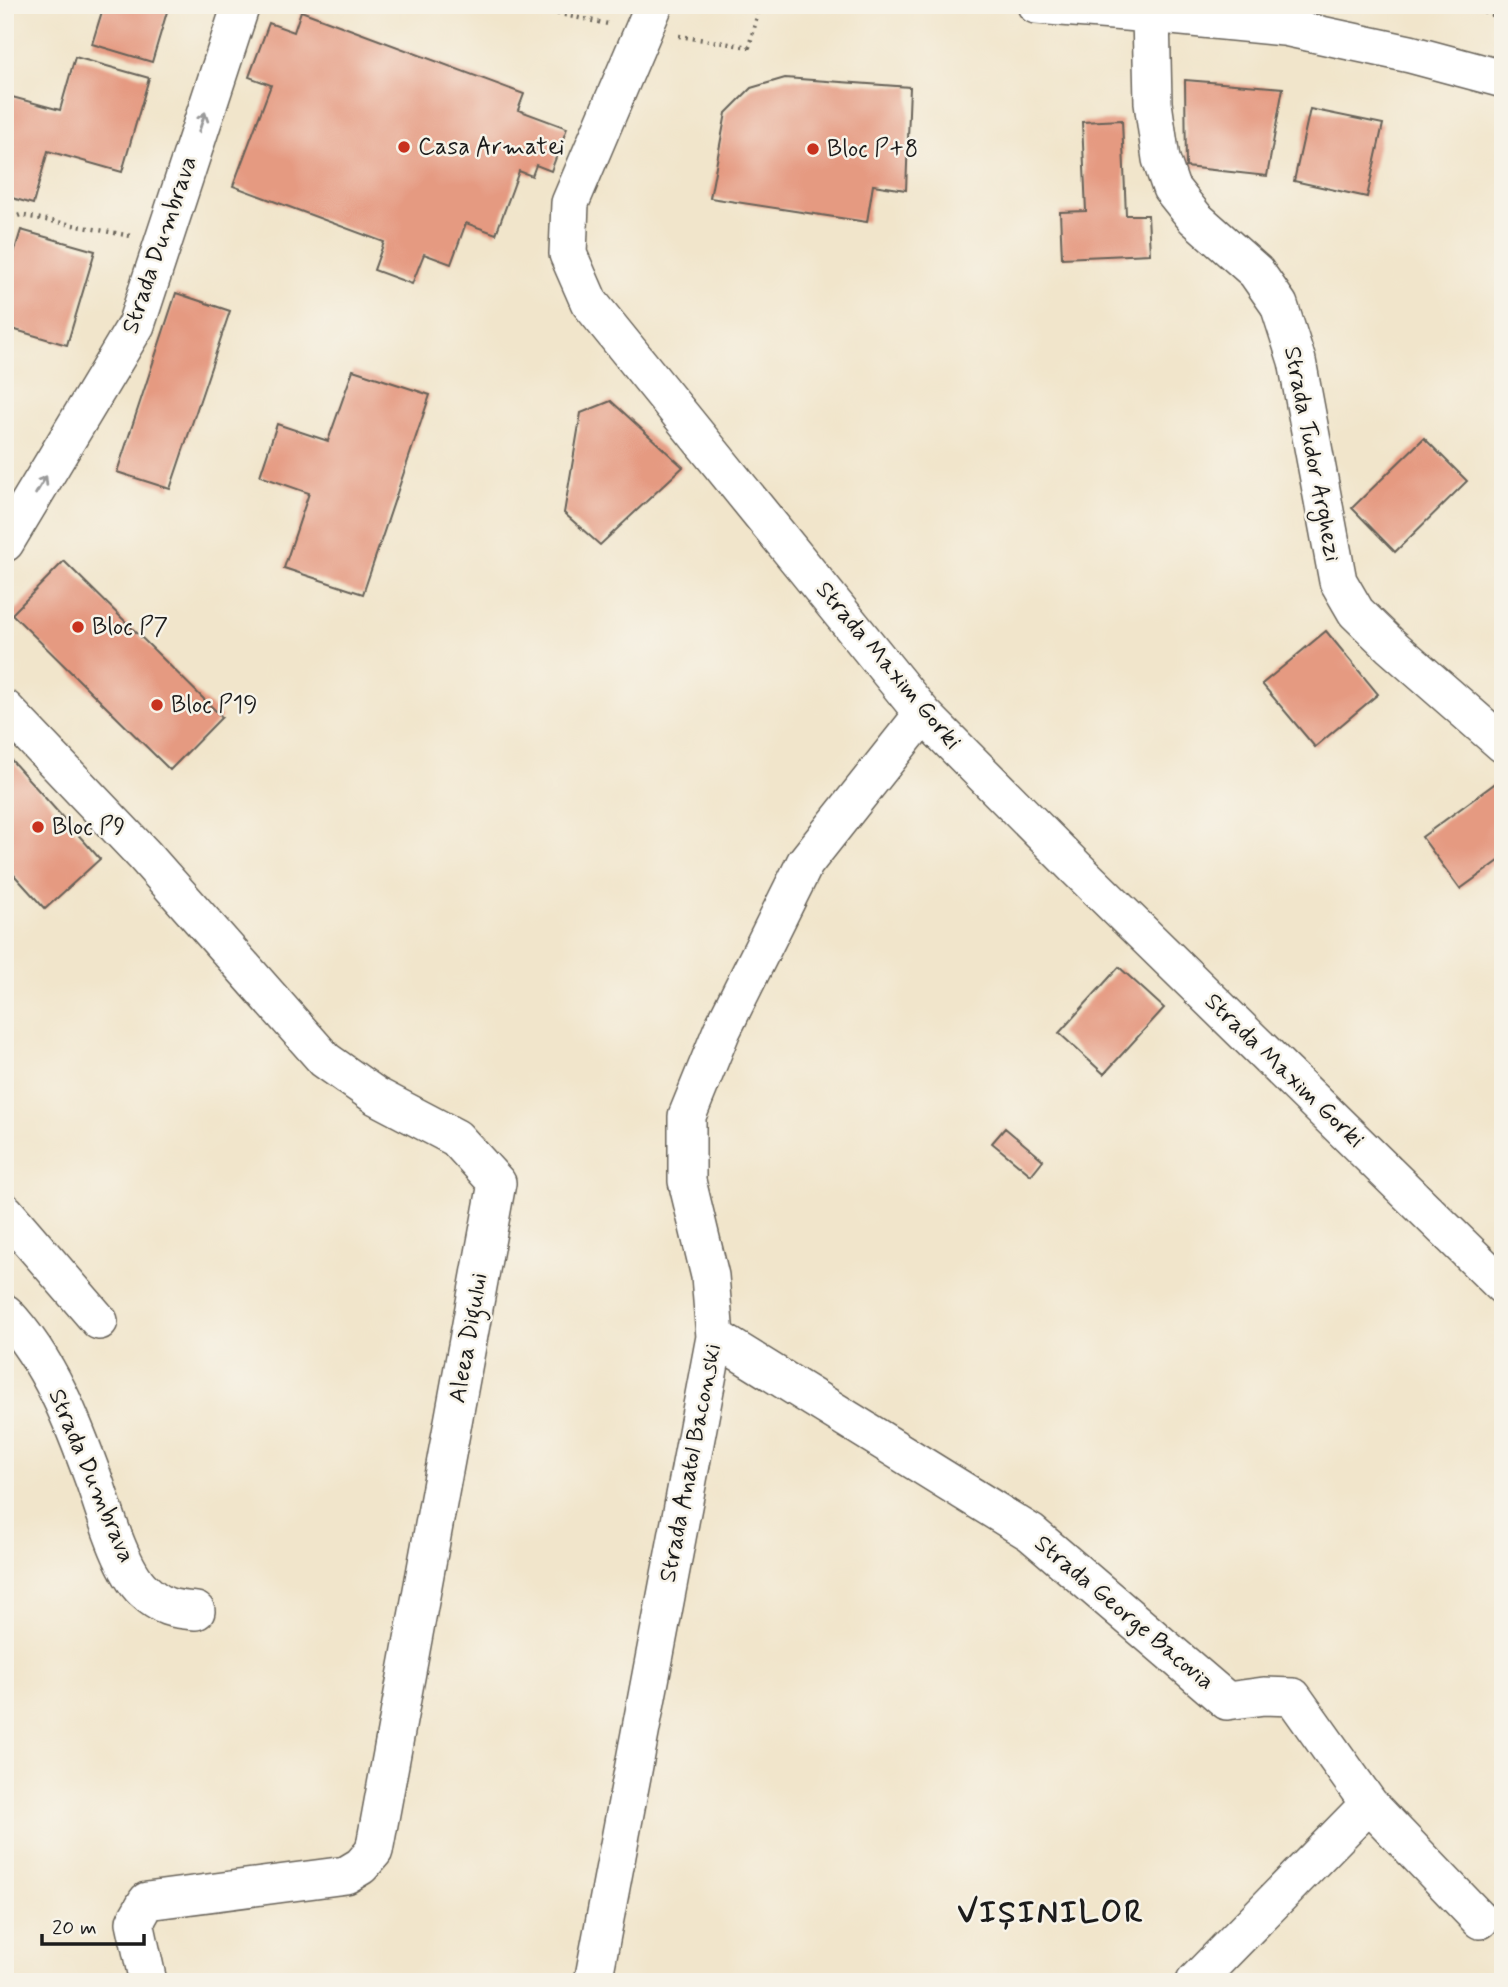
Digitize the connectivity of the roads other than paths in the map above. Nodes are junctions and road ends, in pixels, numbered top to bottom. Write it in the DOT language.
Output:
graph roads {
  1 [pos="241,5"];
  2 [pos="1036,5"];
  3 [pos="1151,14"];
  4 [pos="648,18"];
  5 [pos="1503,79"];
  6 [pos="5,543"];
  7 [pos="5,709"];
  8 [pos="923,714"];
  9 [pos="1503,744"];
  10 [pos="5,1212"];
  11 [pos="1503,1286"];
  12 [pos="5,1313"];
  13 [pos="99,1321"];
  14 [pos="715,1337"];
  15 [pos="196,1611"];
  16 [pos="1369,1804"];
  17 [pos="1480,1920"];
  18 [pos="148,1982"];
  19 [pos="593,1982"];
  20 [pos="1195,1982"];
  6 -- 1 [label="street, Strada Dumbrava, one-way"];
  2 -- 3 [label="street"];
  3 -- 5 [label="street"];
  3 -- 9 [label="street, Strada Tudor Arghezi"];
  4 -- 8 [label="street, Strada Maxim Gorki"];
  7 -- 18 [label="street, Aleea Digului"];
  8 -- 11 [label="street, Strada Maxim Gorki"];
  8 -- 14 [label="street, Strada Anatol Baconski"];
  10 -- 13 [label="street"];
  12 -- 15 [label="street, Strada Dumbrava"];
  14 -- 16 [label="street, Strada George Bacovia"];
  14 -- 19 [label="street, Strada Anatol Baconski"];
  16 -- 17 [label="street, Strada George Bacovia"];
  16 -- 20 [label="street"];
}
